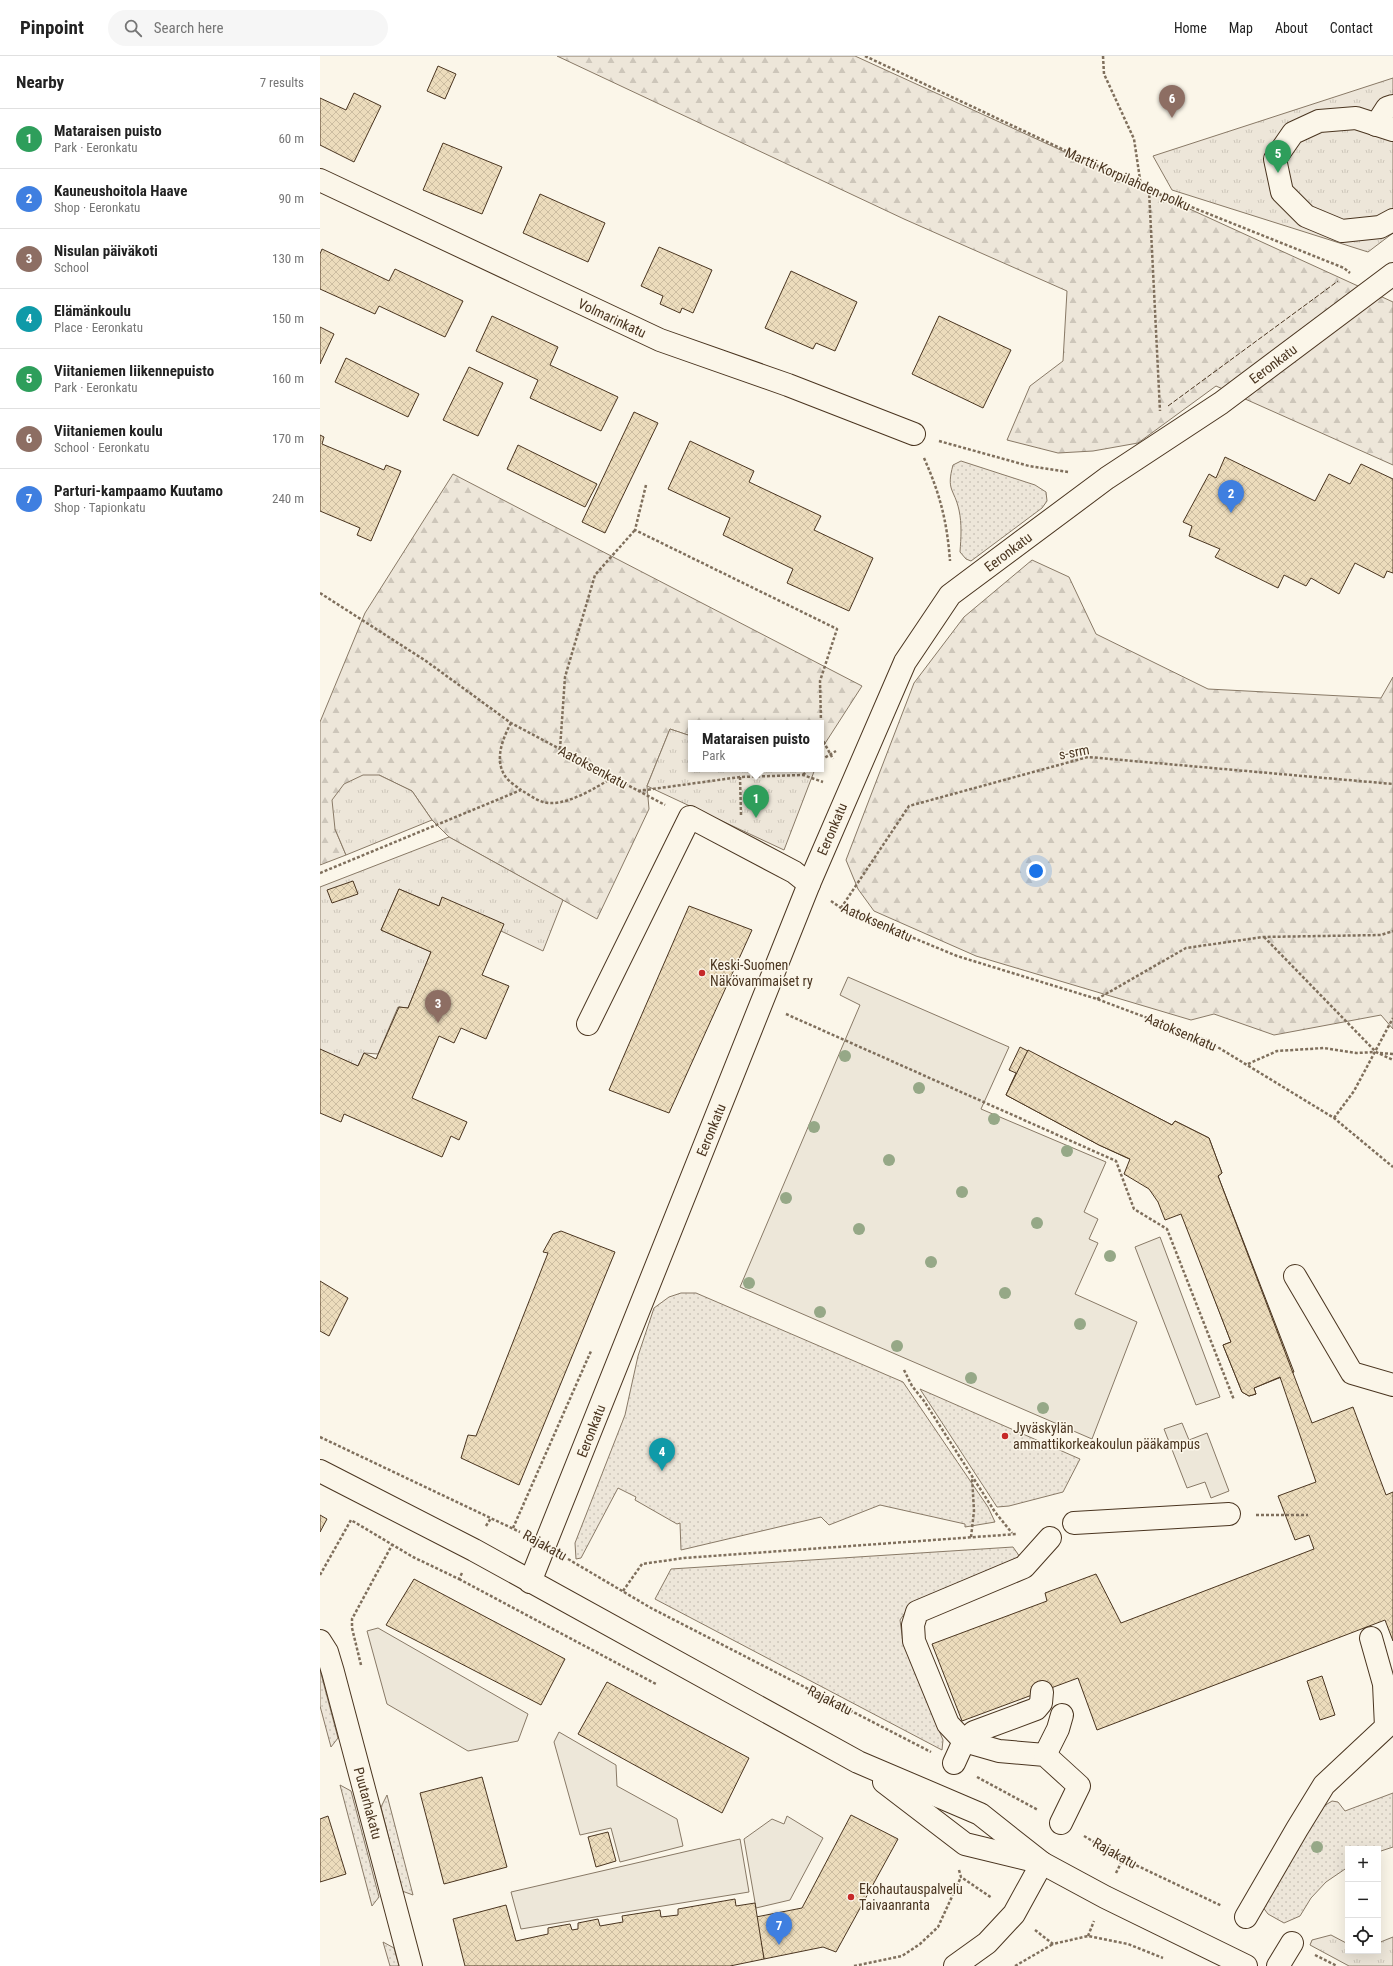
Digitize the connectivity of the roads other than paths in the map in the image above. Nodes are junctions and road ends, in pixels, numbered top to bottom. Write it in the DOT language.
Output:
graph roads {
  1 [pos="1393,106"];
  2 [pos="1384,128"];
  3 [pos="320,180"];
  4 [pos="1393,220"];
  5 [pos="1388,285"];
  6 [pos="914,434"];
  7 [pos="809,884"];
  8 [pos="588,1024"];
  9 [pos="1296,1276"];
  10 [pos="1393,1385"];
  11 [pos="320,1471"];
  12 [pos="1239,1514"];
  13 [pos="1074,1523"];
  14 [pos="1050,1538"];
  15 [pos="530,1582"];
  16 [pos="1371,1638"];
  17 [pos="320,1641"];
  18 [pos="1042,1692"];
  19 [pos="1062,1715"];
  20 [pos="964,1741"];
  21 [pos="1045,1755"];
  22 [pos="858,1762"];
  23 [pos="954,1764"];
  24 [pos="1061,1823"];
  25 [pos="1042,1863"];
  26 [pos="1246,1917"];
  27 [pos="1292,1943"];
  28 [pos="412,1966"];
  29 [pos="955,1966"];
  30 [pos="1246,1966"];
  31 [pos="1278,1966"];
  1 -- 2 [label="street"];
  2 -- 4 [label="street"];
  3 -- 6 [label="street, Volmarinkatu"];
  5 -- 7 [label="street, Eeronkatu"];
  7 -- 8 [label="street"];
  7 -- 15 [label="street, Eeronkatu"];
  9 -- 10 [label="street"];
  11 -- 15 [label="street"];
  12 -- 13 [label="street"];
  14 -- 20 [label="street"];
  15 -- 22 [label="street"];
  16 -- 26 [label="street"];
  17 -- 28 [label="street, Puutarhakatu"];
  18 -- 20 [label="street"];
  19 -- 21 [label="street"];
  20 -- 21 [label="street"];
  20 -- 23 [label="street"];
  21 -- 24 [label="street"];
  22 -- 25 [label="street"];
  22 -- 25 [label="street"];
  25 -- 29 [label="street"];
  25 -- 30 [label="street"];
  27 -- 31 [label="street"];
}
